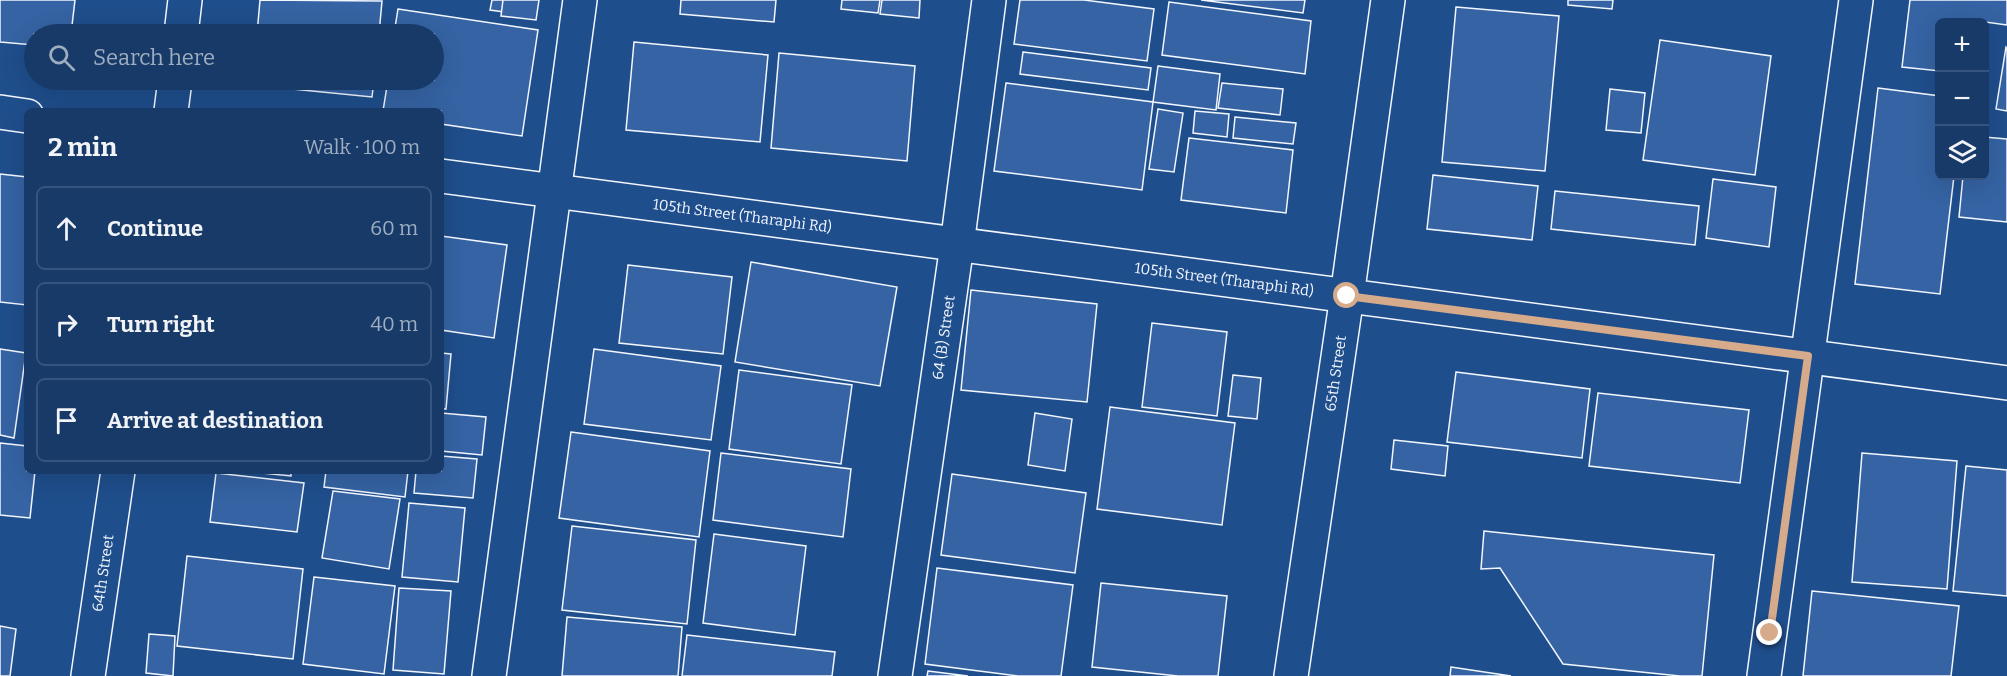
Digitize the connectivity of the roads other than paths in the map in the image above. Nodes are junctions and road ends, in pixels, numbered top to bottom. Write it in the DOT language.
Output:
graph roads {
  1 [pos="185,0"];
  2 [pos="580,0"];
  3 [pos="989,0"];
  4 [pos="1388,0"];
  5 [pos="1856,0"];
  6 [pos="182,24"];
  7 [pos="174,90"];
  8 [pos="171,108"];
  9 [pos="0,112"];
  10 [pos="24,116"];
  11 [pos="444,176"];
  12 [pos="555,192"];
  13 [pos="957,245"];
  14 [pos="1347,296"];
  15 [pos="1808,356"];
  16 [pos="2007,383"];
  17 [pos="118,474"];
  18 [pos="88,676"];
  19 [pos="489,676"];
  20 [pos="895,676"];
  21 [pos="1291,676"];
  22 [pos="1764,676"];
  1 -- 6 [label="street"];
  2 -- 12 [label="street"];
  3 -- 13 [label="street, 64 (B) Street"];
  4 -- 14 [label="street, 65th Street"];
  5 -- 15 [label="street"];
  7 -- 8 [label="street"];
  9 -- 10 [label="street"];
  11 -- 12 [label="street, 105th Street (Tharaphi Rd)"];
  12 -- 13 [label="street, 105th Street (Tharaphi Rd)"];
  12 -- 19 [label="street"];
  13 -- 14 [label="street, 105th Street (Tharaphi Rd)"];
  13 -- 20 [label="street, 64 (B) Street"];
  14 -- 15 [label="street, 105th Street (Tharaphi Rd)"];
  14 -- 21 [label="street, 65th Street"];
  15 -- 16 [label="street, 105th Street (Tharaphi Rd)"];
  15 -- 22 [label="street"];
  17 -- 18 [label="street, 64th Street"];
}
